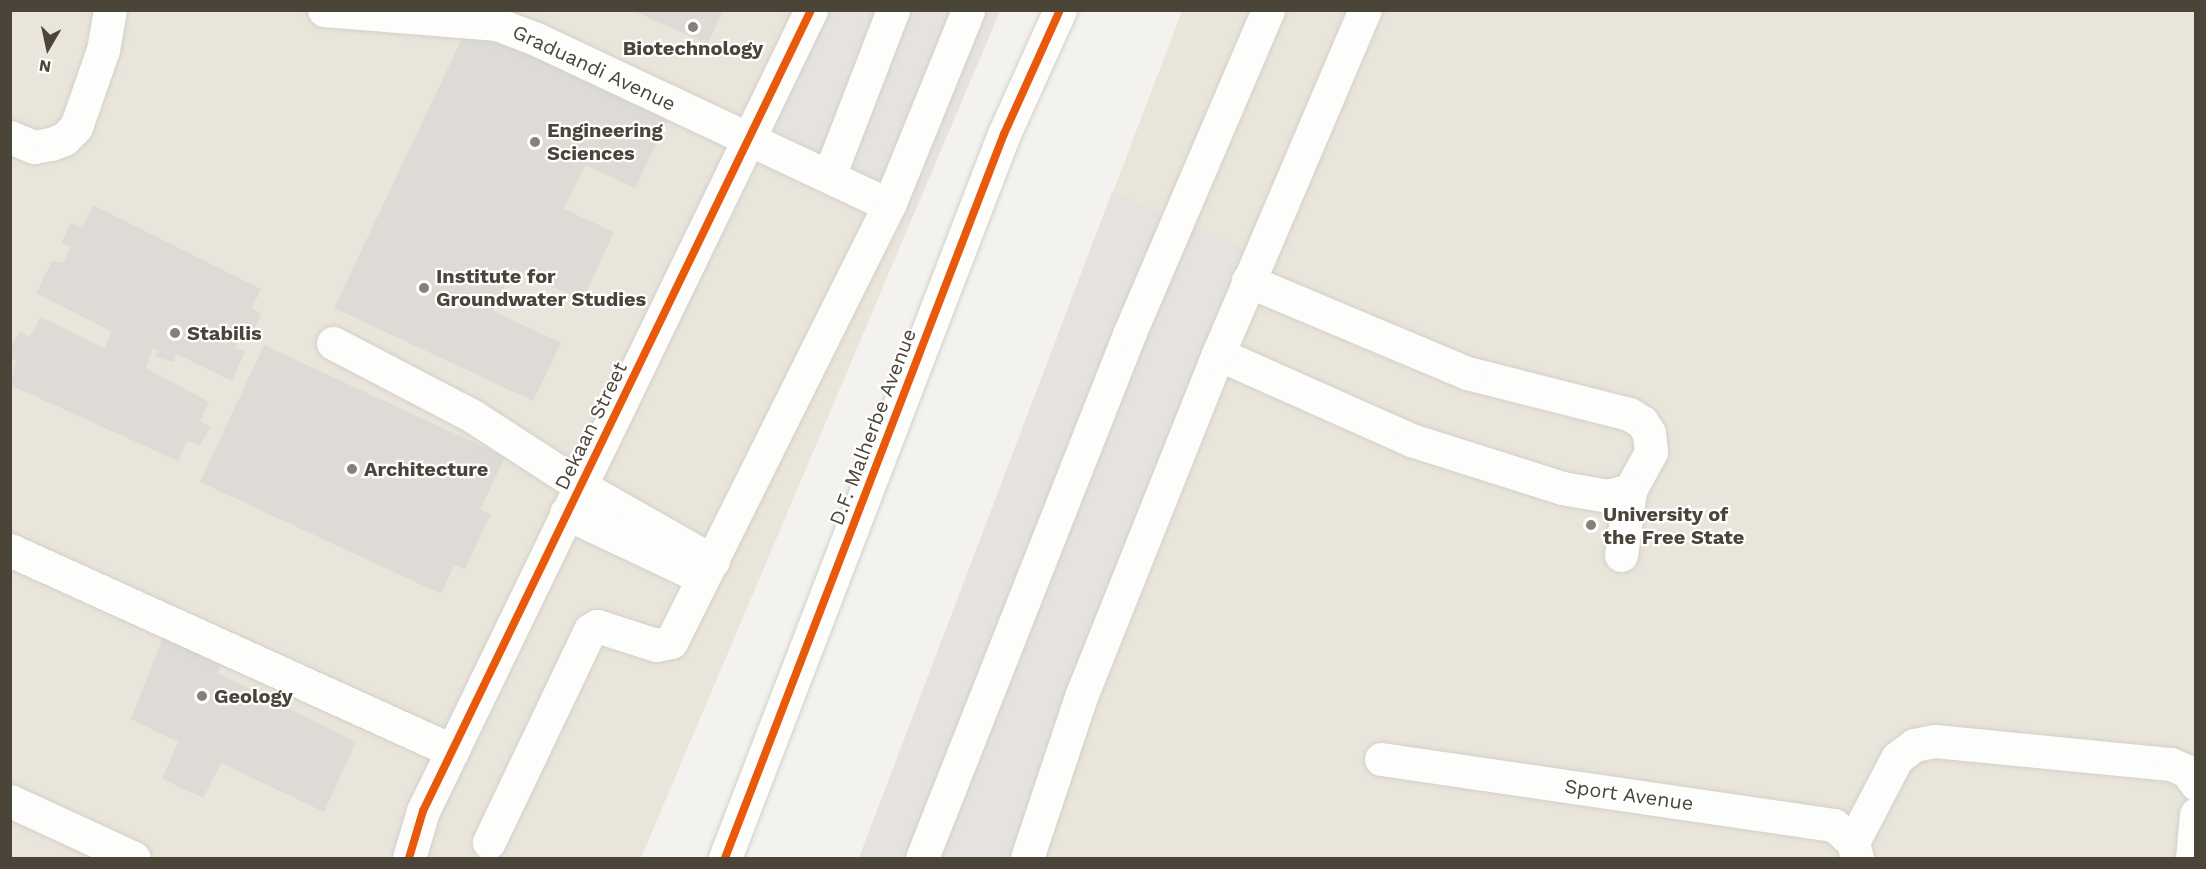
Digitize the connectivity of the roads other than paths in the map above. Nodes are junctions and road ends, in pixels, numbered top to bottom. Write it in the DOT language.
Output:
graph roads {
  1 [pos="110,10"];
  2 [pos="324,10"];
  3 [pos="811,10"];
  4 [pos="892,10"];
  5 [pos="968,10"];
  6 [pos="1060,10"];
  7 [pos="1268,10"];
  8 [pos="1365,10"];
  9 [pos="10,137"];
  10 [pos="749,141"];
  11 [pos="829,176"];
  12 [pos="889,205"];
  13 [pos="1248,281"];
  14 [pos="333,343"];
  15 [pos="1218,354"];
  16 [pos="1630,490"];
  17 [pos="573,499"];
  18 [pos="10,550"];
  19 [pos="1621,555"];
  20 [pos="708,569"];
  21 [pos="453,751"];
  22 [pos="1381,759"];
  23 [pos="2196,784"];
  24 [pos="10,801"];
  25 [pos="2196,814"];
  26 [pos="489,842"];
  27 [pos="1855,850"];
  28 [pos="134,858"];
  29 [pos="409,858"];
  30 [pos="724,858"];
  31 [pos="922,858"];
  32 [pos="1027,858"];
  33 [pos="2192,858"];
  1 -- 9 [label="street"];
  2 -- 10 [label="street, Graduandi Avenue"];
  3 -- 10 [label="street, Dekaan Street"];
  4 -- 11 [label="street"];
  5 -- 12 [label="street"];
  6 -- 30 [label="street, D.F. Malherbe Avenue"];
  7 -- 31 [label="street"];
  8 -- 13 [label="street"];
  10 -- 11 [label="street, Graduandi Avenue"];
  10 -- 17 [label="street, Dekaan Street"];
  11 -- 12 [label="street, Graduandi Avenue"];
  12 -- 20 [label="street"];
  13 -- 15 [label="street"];
  13 -- 16 [label="street"];
  14 -- 17 [label="street"];
  15 -- 16 [label="street"];
  15 -- 32 [label="street"];
  16 -- 19 [label="street"];
  17 -- 20 [label="street"];
  17 -- 21 [label="street, Dekaan Street"];
  18 -- 21 [label="street"];
  20 -- 26 [label="street"];
  21 -- 29 [label="street, Dekaan Street"];
  22 -- 27 [label="street, Sport Avenue"];
  23 -- 27 [label="street"];
  24 -- 28 [label="street"];
  25 -- 33 [label="street"];
}
